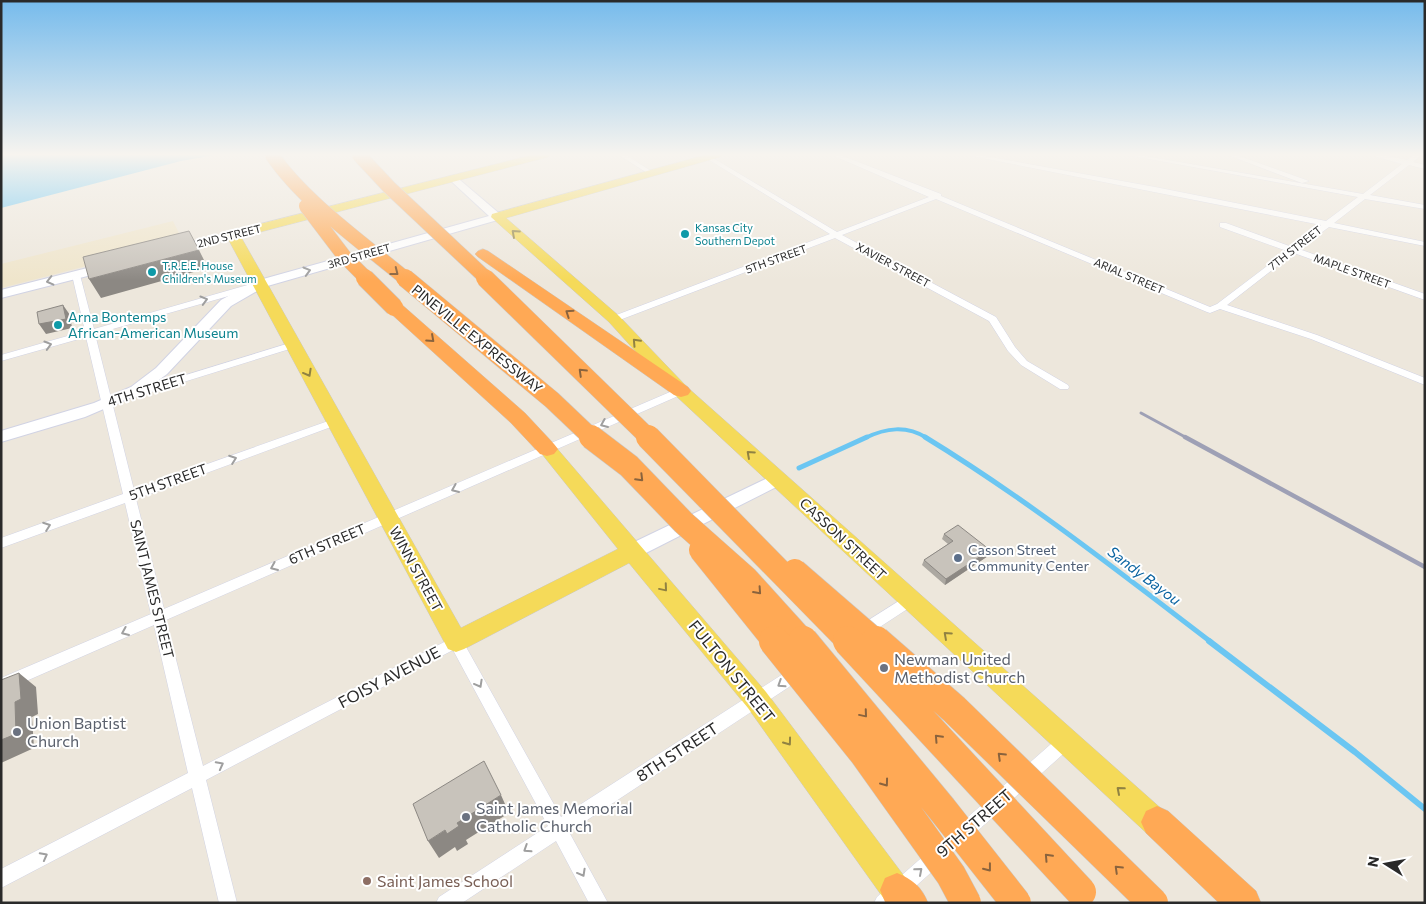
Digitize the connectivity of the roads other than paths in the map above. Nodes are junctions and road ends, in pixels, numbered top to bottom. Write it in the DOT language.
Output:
graph roads {
  1 [pos="301,197"];
  2 [pos="311,197"];
  3 [pos="378,197"];
  4 [pos="400,197"];
  5 [pos="403,197"];
  6 [pos="475,197"];
  7 [pos="566,197"];
  8 [pos="777,197"];
  9 [pos="935,197"];
  10 [pos="941,197"];
  11 [pos="1194,197"];
  12 [pos="1364,197"];
  13 [pos="1365,197"];
  14 [pos="1425,207"];
  15 [pos="497,217"];
  16 [pos="1223,225"];
  17 [pos="1325,225"];
  18 [pos="233,234"];
  19 [pos="838,236"];
  20 [pos="1425,244"];
  21 [pos="1294,250"];
  22 [pos="159,253"];
  23 [pos="122,263"];
  24 [pos="76,275"];
  25 [pos="260,284"];
  26 [pos="1,294"];
  27 [pos="1425,297"];
  28 [pos="1220,306"];
  29 [pos="614,319"];
  30 [pos="90,332"];
  31 [pos="293,345"];
  32 [pos="1,358"];
  33 [pos="1425,382"];
  34 [pos="1064,387"];
  35 [pos="681,391"];
  36 [pos="107,403"];
  37 [pos="335,422"];
  38 [pos="1,437"];
  39 [pos="547,449"];
  40 [pos="778,479"];
  41 [pos="692,480"];
  42 [pos="130,496"];
  43 [pos="388,518"];
  44 [pos="684,522"];
  45 [pos="1,543"];
  46 [pos="633,551"];
  47 [pos="910,600"];
  48 [pos="159,617"];
  49 [pos="456,642"];
  50 [pos="1,685"];
  51 [pos="757,700"];
  52 [pos="1065,742"];
  53 [pos="198,776"];
  54 [pos="1157,822"];
  55 [pos="558,829"];
  56 [pos="1,879"];
  57 [pos="899,900"];
  58 [pos="228,903"];
  59 [pos="445,903"];
  60 [pos="599,903"];
  61 [pos="966,903"];
  62 [pos="1016,903"];
  63 [pos="1090,903"];
  64 [pos="1153,903"];
  65 [pos="1229,903"];
  66 [pos="1244,903"];
  1 -- 39 [label="highway, one-way, bridge"];
  2 -- 44 [label="highway, PINEVILLE EXPRESSWAY, one-way, bridge"];
  3 -- 18 [label="main road, 2ND STREET"];
  41 -- 4 [label="highway, one-way, bridge"];
  35 -- 5 [label="highway, one-way, bridge"];
  6 -- 15 [label="main road, CASSON STREET"];
  7 -- 15 [label="main road, 3RD STREET"];
  8 -- 19 [label="street, XAVIER STREET"];
  9 -- 19 [label="street, 5TH STREET"];
  10 -- 28 [label="street, ARIAL STREET"];
  11 -- 17 [label="street"];
  12 -- 17 [label="street, 7TH STREET"];
  13 -- 14 [label="street"];
  25 -- 15 [label="main road, 3RD STREET, one-way"];
  29 -- 15 [label="main road, CASSON STREET, one-way"];
  16 -- 21 [label="street, MAPLE STREET"];
  17 -- 20 [label="street"];
  17 -- 21 [label="street, 7TH STREET"];
  18 -- 22 [label="main road, 2ND STREET"];
  18 -- 25 [label="main road, WINN STREET"];
  19 -- 29 [label="street, 5TH STREET"];
  19 -- 34 [label="street, XAVIER STREET"];
  21 -- 27 [label="street, MAPLE STREET"];
  21 -- 28 [label="street, 7TH STREET"];
  23 -- 24 [label="main road"];
  24 -- 26 [label="main road, one-way"];
  24 -- 30 [label="street, SAINT JAMES STREET"];
  30 -- 25 [label="street, 3RD STREET, one-way"];
  25 -- 31 [label="main road, WINN STREET"];
  25 -- 36 [label="main road"];
  28 -- 33 [label="street, ARIAL STREET"];
  35 -- 29 [label="main road, CASSON STREET, one-way"];
  32 -- 30 [label="street, 3RD STREET, one-way"];
  30 -- 36 [label="street, SAINT JAMES STREET"];
  31 -- 36 [label="street, 4TH STREET"];
  31 -- 37 [label="main road, WINN STREET, one-way"];
  35 -- 39 [label="street, 6TH STREET, one-way"];
  40 -- 35 [label="main road, CASSON STREET, one-way"];
  36 -- 38 [label="main road, 4TH STREET"];
  36 -- 42 [label="street, SAINT JAMES STREET"];
  42 -- 37 [label="street, 5TH STREET, one-way"];
  37 -- 43 [label="main road, WINN STREET"];
  39 -- 43 [label="street, 6TH STREET, one-way"];
  39 -- 46 [label="main road, FULTON STREET"];
  40 -- 46 [label="main road, FOISY AVENUE"];
  40 -- 47 [label="main road, CASSON STREET"];
  63 -- 41 [label="highway, one-way, bridge"];
  64 -- 41 [label="highway, one-way, bridge"];
  45 -- 42 [label="street, 5TH STREET, one-way"];
  42 -- 48 [label="street, SAINT JAMES STREET"];
  43 -- 48 [label="street, 6TH STREET, one-way"];
  43 -- 49 [label="main road, WINN STREET"];
  44 -- 61 [label="highway, one-way, bridge"];
  44 -- 62 [label="highway, one-way, bridge"];
  46 -- 49 [label="main road, FOISY AVENUE"];
  46 -- 51 [label="main road, FULTON STREET, one-way"];
  47 -- 51 [label="street, 8TH STREET, one-way"];
  52 -- 47 [label="main road, CASSON STREET, one-way"];
  48 -- 50 [label="street, 6TH STREET, one-way"];
  48 -- 53 [label="street, SAINT JAMES STREET"];
  53 -- 49 [label="street, FOISY AVENUE, one-way"];
  49 -- 55 [label="street, WINN STREET, one-way"];
  51 -- 55 [label="street, 8TH STREET"];
  51 -- 57 [label="main road, FULTON STREET, one-way"];
  54 -- 52 [label="main road, CASSON STREET, one-way"];
  57 -- 52 [label="street, 9TH STREET, one-way"];
  56 -- 53 [label="street, FOISY AVENUE, one-way"];
  53 -- 58 [label="street, SAINT JAMES STREET"];
  54 -- 65 [label="main road, CASSON STREET"];
  54 -- 66 [label="highway"];
  55 -- 59 [label="street, 8TH STREET, one-way"];
  55 -- 60 [label="street, WINN STREET, one-way"];
}
